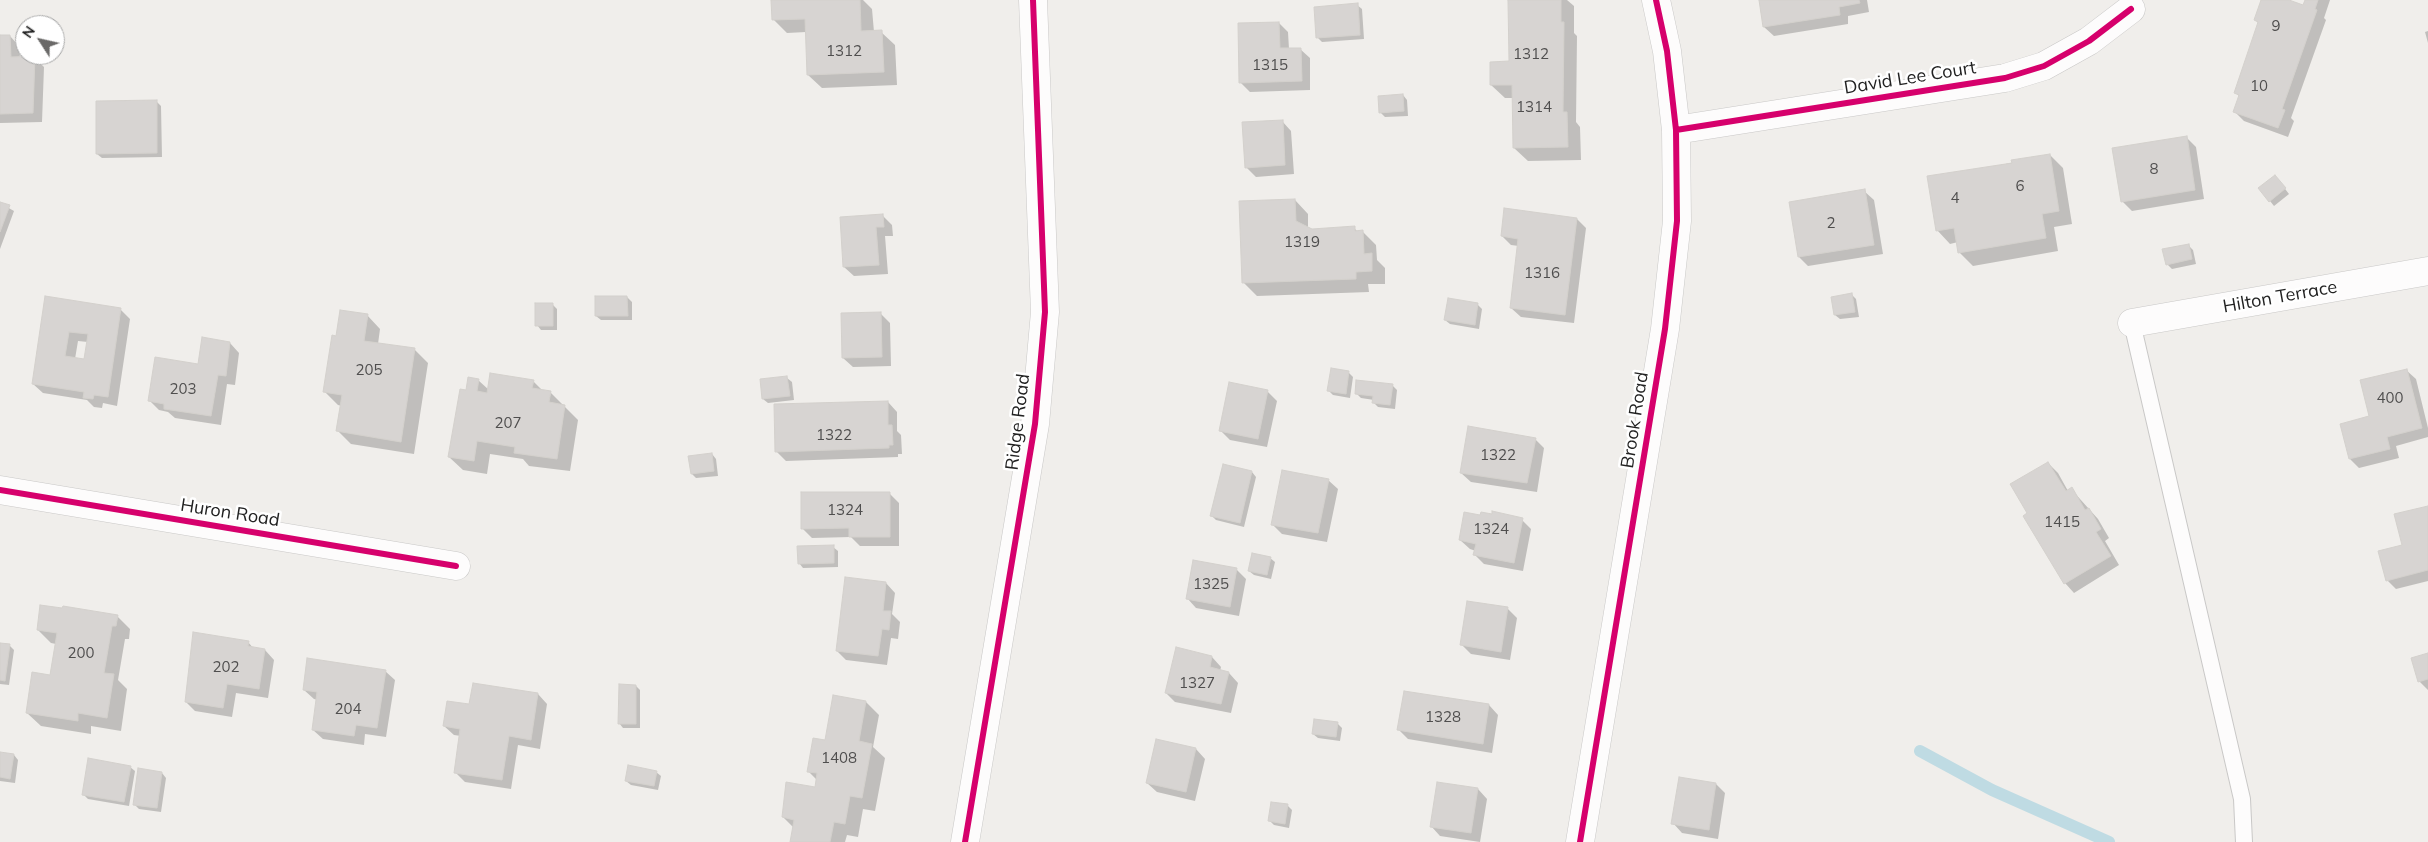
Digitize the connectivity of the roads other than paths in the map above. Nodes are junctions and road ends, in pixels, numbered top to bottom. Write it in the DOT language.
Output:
graph roads {
  1 [pos="1033,0"];
  2 [pos="1656,0"];
  3 [pos="2131,9"];
  4 [pos="1676,130"];
  5 [pos="2428,271"];
  6 [pos="2132,323"];
  7 [pos="0,490"];
  8 [pos="456,566"];
  9 [pos="965,842"];
  10 [pos="1580,842"];
  11 [pos="2244,842"];
  1 -- 9 [label="street, Ridge Road"];
  2 -- 4 [label="street, Brook Road"];
  3 -- 4 [label="street, David Lee Court"];
  4 -- 10 [label="street, Brook Road"];
  5 -- 6 [label="street, Hilton Terrace"];
  6 -- 11 [label="lane"];
  7 -- 8 [label="street, Huron Road"];
}
